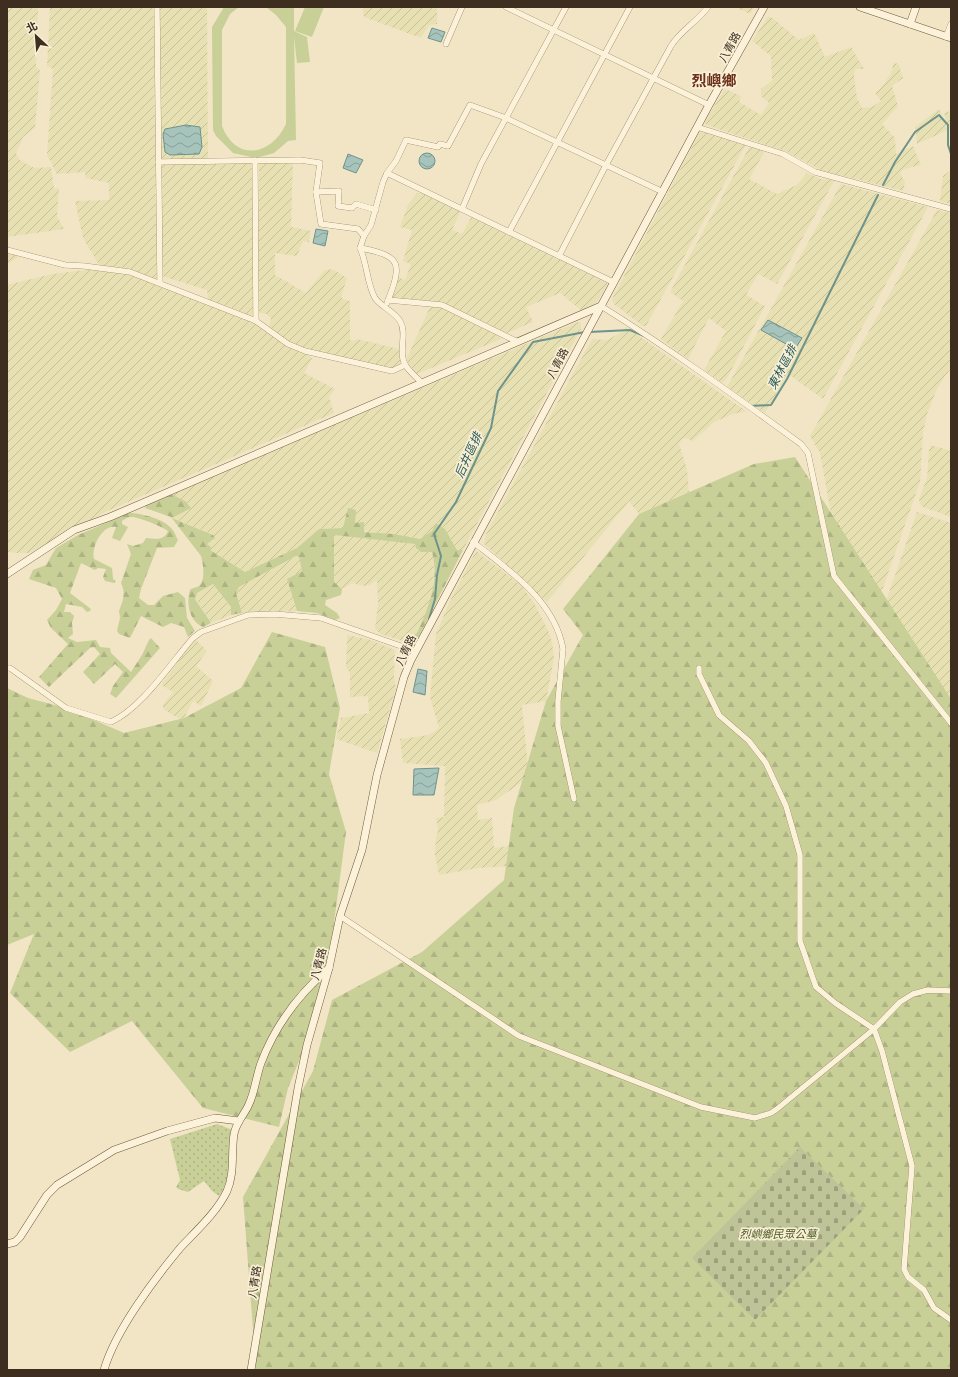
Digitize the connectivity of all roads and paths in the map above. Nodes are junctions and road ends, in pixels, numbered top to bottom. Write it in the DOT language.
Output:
graph roads {
  1 [pos="157,7"];
  2 [pos="462,7"];
  3 [pos="506,7"];
  4 [pos="566,7"];
  5 [pos="630,7"];
  6 [pos="708,7"];
  7 [pos="764,7"];
  8 [pos="860,7"];
  9 [pos="916,7"];
  10 [pos="910,24"];
  11 [pos="951,24"];
  12 [pos="554,30"];
  13 [pos="948,37"];
  14 [pos="446,44"];
  15 [pos="605,55"];
  16 [pos="653,78"];
  17 [pos="709,105"];
  18 [pos="506,118"];
  19 [pos="697,127"];
  20 [pos="556,142"];
  21 [pos="255,160"];
  22 [pos="158,162"];
  23 [pos="606,165"];
  24 [pos="387,173"];
  25 [pos="316,192"];
  26 [pos="663,192"];
  27 [pos="462,209"];
  28 [pos="951,209"];
  29 [pos="376,210"];
  30 [pos="509,232"];
  31 [pos="364,236"];
  32 [pos="360,248"];
  33 [pos="7,250"];
  34 [pos="560,256"];
  35 [pos="613,282"];
  36 [pos="160,283"];
  37 [pos="388,300"];
  38 [pos="601,306"];
  39 [pos="386,307"];
  40 [pos="256,321"];
  41 [pos="516,341"];
  42 [pos="405,366"];
  43 [pos="421,382"];
  44 [pos="473,542"];
  45 [pos="7,574"];
  46 [pos="415,651"];
  47 [pos="7,668"];
  48 [pos="699,668"];
  49 [pos="951,723"];
  50 [pos="574,799"];
  51 [pos="340,916"];
  52 [pos="329,968"];
  53 [pos="951,991"];
  54 [pos="874,1029"];
  55 [pos="239,1121"];
  56 [pos="7,1244"];
  57 [pos="951,1320"];
  58 [pos="104,1370"];
  59 [pos="251,1370"];
  1 -- 22 [label="street"];
  2 -- 14 [label="street"];
  3 -- 12 [label="street"];
  4 -- 12 [label="street"];
  5 -- 15 [label="street"];
  6 -- 16 [label="street"];
  7 -- 17 [label="main road, 八青路"];
  8 -- 10 [label="main road"];
  9 -- 10 [label="main road"];
  10 -- 13 [label="main road"];
  11 -- 13 [label="street"];
  12 -- 15 [label="street"];
  12 -- 18 [label="street"];
  15 -- 16 [label="street"];
  15 -- 20 [label="street"];
  16 -- 17 [label="street"];
  16 -- 23 [label="street"];
  17 -- 19 [label="main road, 八青路"];
  18 -- 20 [label="street"];
  18 -- 24 [label="street"];
  18 -- 27 [label="street"];
  19 -- 26 [label="main road, 八青路"];
  19 -- 28 [label="street"];
  20 -- 23 [label="street"];
  20 -- 30 [label="street"];
  21 -- 22 [label="street"];
  21 -- 25 [label="street"];
  21 -- 40 [label="street"];
  22 -- 36 [label="street"];
  23 -- 26 [label="street"];
  23 -- 34 [label="street"];
  24 -- 27 [label="street"];
  24 -- 29 [label="street"];
  25 -- 29 [label="street"];
  25 -- 31 [label="street"];
  26 -- 35 [label="main road, 八青路"];
  27 -- 30 [label="street"];
  29 -- 31 [label="street"];
  30 -- 34 [label="street"];
  31 -- 32 [label="street"];
  32 -- 37 [label="street"];
  32 -- 39 [label="street"];
  33 -- 36 [label="street"];
  34 -- 35 [label="street"];
  35 -- 38 [label="main road, 八青路"];
  36 -- 40 [label="street"];
  37 -- 39 [label="street"];
  37 -- 41 [label="street"];
  38 -- 41 [label="main road"];
  38 -- 44 [label="main road, 八青路"];
  38 -- 49 [label="street"];
  39 -- 42 [label="street"];
  40 -- 42 [label="street"];
  41 -- 43 [label="main road"];
  42 -- 43 [label="street"];
  43 -- 45 [label="main road"];
  44 -- 46 [label="main road, 八青路"];
  44 -- 50 [label="street"];
  46 -- 47 [label="street"];
  46 -- 51 [label="main road, 八青路"];
  48 -- 54 [label="street"];
  51 -- 52 [label="main road, 八青路"];
  51 -- 54 [label="street"];
  52 -- 55 [label="main road"];
  52 -- 59 [label="main road, 八青路"];
  53 -- 54 [label="street"];
  54 -- 57 [label="street"];
  55 -- 56 [label="main road"];
  55 -- 58 [label="main road"];
}
